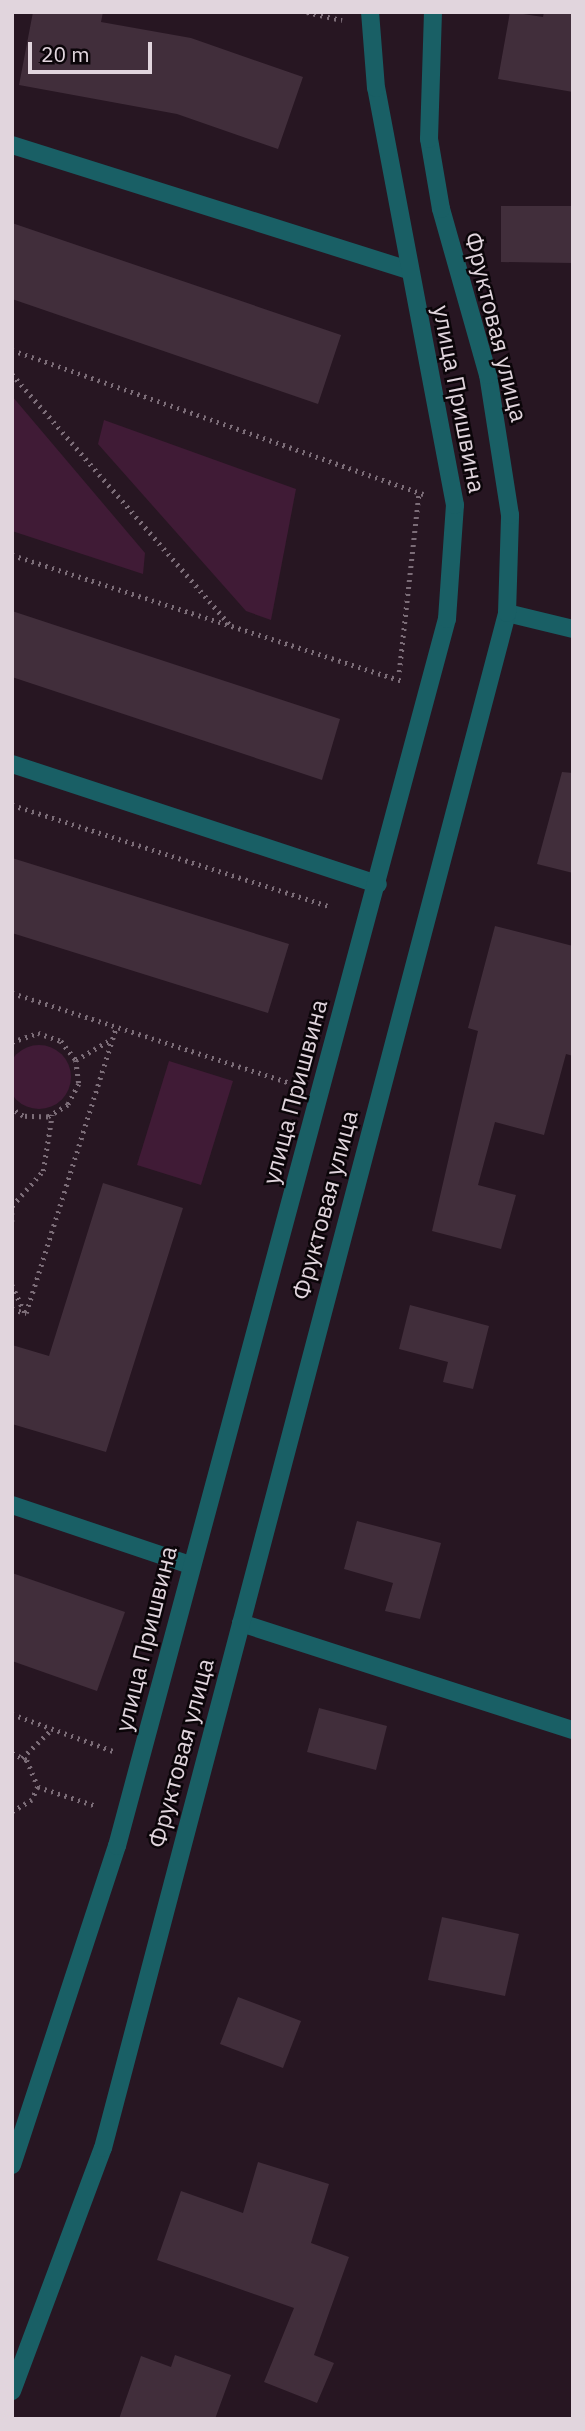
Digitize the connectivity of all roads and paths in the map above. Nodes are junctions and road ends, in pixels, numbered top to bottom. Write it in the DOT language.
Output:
graph roads {
  1 [pos="370,12"];
  2 [pos="433,12"];
  3 [pos="12,145"];
  4 [pos="409,270"];
  5 [pos="12,350"];
  6 [pos="12,374"];
  7 [pos="419,492"];
  8 [pos="455,505"];
  9 [pos="12,555"];
  10 [pos="506,613"];
  11 [pos="231,626"];
  12 [pos="573,629"];
  13 [pos="398,680"];
  14 [pos="429,690"];
  15 [pos="12,764"];
  16 [pos="12,804"];
  17 [pos="378,884"];
  18 [pos="331,907"];
  19 [pos="12,993"];
  20 [pos="116,1027"];
  21 [pos="113,1038"];
  22 [pos="12,1042"];
  23 [pos="76,1060"];
  24 [pos="320,1092"];
  25 [pos="12,1109"];
  26 [pos="52,1115"];
  27 [pos="12,1206"];
  28 [pos="12,1224"];
  29 [pos="12,1285"];
  30 [pos="12,1309"];
  31 [pos="26,1313"];
  32 [pos="12,1505"];
  33 [pos="190,1565"];
  34 [pos="241,1623"];
  35 [pos="12,1714"];
  36 [pos="53,1729"];
  37 [pos="573,1730"];
  38 [pos="12,1754"];
  39 [pos="22,1758"];
  40 [pos="140,1761"];
  41 [pos="37,1787"];
  42 [pos="99,1806"];
  43 [pos="12,1812"];
  44 [pos="12,2165"];
  45 [pos="12,2391"];
  1 -- 4 [label="street, улица Пришвина"];
  2 -- 10 [label="street, Фруктовая улица"];
  3 -- 4 [label="street"];
  4 -- 8 [label="street, улица Пришвина"];
  5 -- 7 [label="path"];
  6 -- 11 [label="path"];
  7 -- 8 [label="path"];
  7 -- 13 [label="path"];
  8 -- 14 [label="street, улица Пришвина"];
  9 -- 11 [label="path"];
  10 -- 12 [label="street"];
  10 -- 34 [label="street, Фруктовая улица"];
  11 -- 13 [label="path"];
  13 -- 14 [label="path"];
  14 -- 17 [label="street, улица Пришвина"];
  15 -- 17 [label="street"];
  16 -- 18 [label="path"];
  17 -- 24 [label="street, улица Пришвина"];
  19 -- 20 [label="path"];
  20 -- 21 [label="path"];
  20 -- 24 [label="path"];
  21 -- 23 [label="path"];
  21 -- 31 [label="path"];
  22 -- 23 [label="path"];
  23 -- 26 [label="path"];
  24 -- 33 [label="street, улица Пришвина"];
  25 -- 26 [label="path"];
  26 -- 27 [label="path"];
  27 -- 28 [label="path"];
  29 -- 31 [label="path"];
  30 -- 31 [label="path"];
  32 -- 33 [label="street"];
  33 -- 40 [label="street, улица Пришвина"];
  34 -- 37 [label="street"];
  34 -- 45 [label="street, Фруктовая улица"];
  35 -- 36 [label="path"];
  36 -- 39 [label="path"];
  36 -- 40 [label="path"];
  38 -- 39 [label="path"];
  39 -- 41 [label="path"];
  40 -- 44 [label="street, улица Пришвина"];
  41 -- 42 [label="path"];
  41 -- 43 [label="path"];
}
